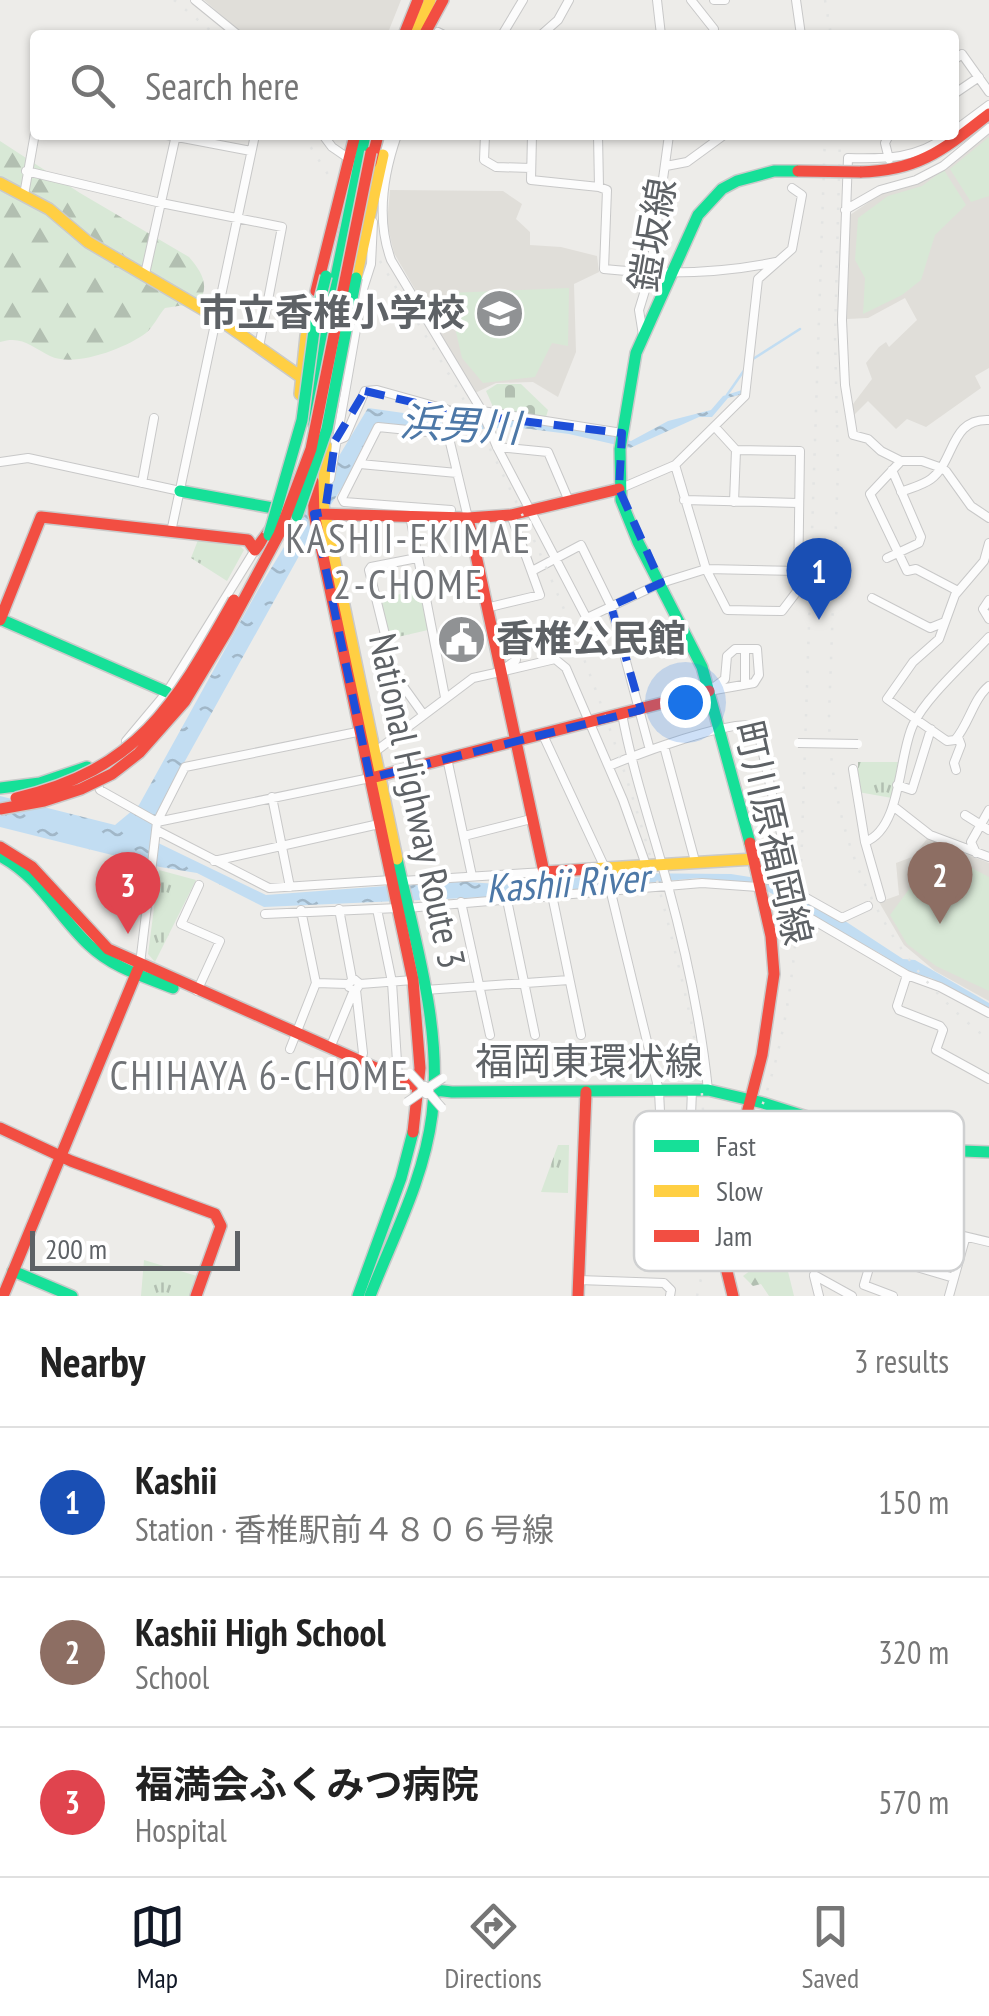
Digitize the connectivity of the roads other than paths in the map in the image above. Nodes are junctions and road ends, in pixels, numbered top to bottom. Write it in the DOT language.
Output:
graph roads {
  1 [pos="194,0"];
  2 [pos="415,0"];
  3 [pos="428,0"];
  4 [pos="443,0"];
  5 [pos="523,0"];
  6 [pos="569,0"];
  7 [pos="657,0"];
  8 [pos="691,0"];
  9 [pos="714,0"];
  10 [pos="724,0"];
  11 [pos="796,0"];
  12 [pos="232,30"];
  13 [pos="398,30"];
  14 [pos="406,30"];
  15 [pos="416,30"];
  16 [pos="436,30"];
  17 [pos="505,30"];
  18 [pos="547,30"];
  19 [pos="660,30"];
  20 [pos="714,30"];
  21 [pos="800,30"];
  22 [pos="959,56"];
  23 [pos="979,77"];
  24 [pos="959,91"];
  25 [pos="989,92"];
  26 [pos="989,105"];
  27 [pos="989,114"];
  28 [pos="959,127"];
  29 [pos="989,128"];
  30 [pos="959,137"];
  31 [pos="33,140"];
  32 [pos="172,140"];
  33 [pos="195,140"];
  34 [pos="254,140"];
  35 [pos="327,140"];
  36 [pos="353,140"];
  37 [pos="364,140"];
  38 [pos="365,140"];
  39 [pos="392,140"];
  40 [pos="485,140"];
  41 [pos="532,140"];
  42 [pos="598,140"];
  43 [pos="669,140"];
  44 [pos="717,140"];
  45 [pos="886,140"];
  46 [pos="940,140"];
  47 [pos="954,140"];
  48 [pos="378,143"];
  49 [pos="251,150"];
  50 [pos="348,158"];
  51 [pos="889,159"];
  52 [pos="666,166"];
  53 [pos="531,168"];
  54 [pos="26,170"];
  55 [pos="350,176"];
  56 [pos="0,183"];
  57 [pos="599,187"];
  58 [pos="792,188"];
  59 [pos="24,195"];
  60 [pos="161,203"];
  61 [pos="845,210"];
  62 [pos="239,217"];
  63 [pos="776,262"];
  64 [pos="672,271"];
  65 [pos="145,274"];
  66 [pos="650,274"];
  67 [pos="216,317"];
  68 [pos="643,335"];
  69 [pos="259,347"];
  70 [pos="328,359"];
  71 [pos="301,376"];
  72 [pos="446,410"];
  73 [pos="482,412"];
  74 [pos="154,418"];
  75 [pos="989,420"];
  76 [pos="715,427"];
  77 [pos="448,434"];
  78 [pos="621,440"];
  79 [pos="336,441"];
  80 [pos="497,447"];
  81 [pos="736,450"];
  82 [pos="902,461"];
  83 [pos="0,462"];
  84 [pos="360,464"];
  85 [pos="675,465"];
  86 [pos="939,467"];
  87 [pos="892,470"];
  88 [pos="456,473"];
  89 [pos="328,475"];
  90 [pos="142,483"];
  91 [pos="618,489"];
  92 [pos="180,491"];
  93 [pos="902,492"];
  94 [pos="311,495"];
  95 [pos="684,500"];
  96 [pos="570,501"];
  97 [pos="734,502"];
  98 [pos="798,503"];
  99 [pos="283,510"];
  100 [pos="452,510"];
  101 [pos="530,510"];
  102 [pos="511,515"];
  103 [pos="410,516"];
  104 [pos="315,517"];
  105 [pos="468,518"];
  106 [pos="989,518"];
  107 [pos="171,532"];
  108 [pos="269,536"];
  109 [pos="989,543"];
  110 [pos="256,550"];
  111 [pos="898,553"];
  112 [pos="556,556"];
  113 [pos="417,558"];
  114 [pos="887,558"];
  115 [pos="706,569"];
  116 [pos="532,571"];
  117 [pos="797,572"];
  118 [pos="480,580"];
  119 [pos="661,582"];
  120 [pos="425,590"];
  121 [pos="958,591"];
  122 [pos="246,598"];
  123 [pos="872,598"];
  124 [pos="989,600"];
  125 [pos="611,606"];
  126 [pos="486,608"];
  127 [pos="989,618"];
  128 [pos="0,619"];
  129 [pos="945,622"];
  130 [pos="989,638"];
  131 [pos="555,659"];
  132 [pos="500,672"];
  133 [pos="710,691"];
  134 [pos="986,691"];
  135 [pos="167,692"];
  136 [pos="445,697"];
  137 [pos="640,710"];
  138 [pos="423,714"];
  139 [pos="622,714"];
  140 [pos="916,719"];
  141 [pos="590,724"];
  142 [pos="930,728"];
  143 [pos="720,730"];
  144 [pos="362,731"];
  145 [pos="543,735"];
  146 [pos="958,737"];
  147 [pos="798,742"];
  148 [pos="514,743"];
  149 [pos="858,744"];
  150 [pos="664,746"];
  151 [pos="650,750"];
  152 [pos="376,751"];
  153 [pos="630,757"];
  154 [pos="447,758"];
  155 [pos="609,766"];
  156 [pos="88,767"];
  157 [pos="853,769"];
  158 [pos="956,770"];
  159 [pos="375,776"];
  160 [pos="897,786"];
  161 [pos="0,788"];
  162 [pos="272,796"];
  163 [pos="0,800"];
  164 [pos="893,806"];
  165 [pos="0,809"];
  166 [pos="989,810"];
  167 [pos="965,815"];
  168 [pos="531,819"];
  169 [pos="379,824"];
  170 [pos="985,827"];
  171 [pos="157,829"];
  172 [pos="464,836"];
  173 [pos="865,842"];
  174 [pos="283,844"];
  175 [pos="0,847"];
  176 [pos="976,853"];
  177 [pos="0,856"];
  178 [pos="989,857"];
  179 [pos="754,859"];
  180 [pos="214,861"];
  181 [pos="696,861"];
  182 [pos="661,863"];
  183 [pos="646,865"];
  184 [pos="544,872"];
  185 [pos="605,872"];
  186 [pos="472,876"];
  187 [pos="760,878"];
  188 [pos="397,881"];
  189 [pos="199,885"];
  190 [pos="668,886"];
  191 [pos="290,887"];
  192 [pos="609,891"];
  193 [pos="763,894"];
  194 [pos="552,895"];
  195 [pos="882,898"];
  196 [pos="506,900"];
  197 [pos="461,902"];
  198 [pos="868,906"];
  199 [pos="377,908"];
  200 [pos="402,908"];
  201 [pos="339,909"];
  202 [pos="301,910"];
  203 [pos="265,914"];
  204 [pos="842,918"];
  205 [pos="834,933"];
  206 [pos="771,936"];
  207 [pos="138,969"];
  208 [pos="907,975"];
  209 [pos="413,980"];
  210 [pos="569,980"];
  211 [pos="392,982"];
  212 [pos="316,983"];
  213 [pos="525,984"];
  214 [pos="354,986"];
  215 [pos="479,986"];
  216 [pos="197,990"];
  217 [pos="425,990"];
  218 [pos="989,1013"];
  219 [pos="535,1034"];
  220 [pos="581,1035"];
  221 [pos="490,1036"];
  222 [pos="293,1041"];
  223 [pos="330,1048"];
  224 [pos="361,1061"];
  225 [pos="404,1075"];
  226 [pos="444,1078"];
  227 [pos="989,1078"];
  228 [pos="426,1090"];
  229 [pos="660,1090"];
  230 [pos="692,1090"];
  231 [pos="708,1090"];
  232 [pos="586,1092"];
  233 [pos="751,1100"];
  234 [pos="407,1102"];
  235 [pos="442,1108"];
  236 [pos="660,1111"];
  237 [pos="691,1111"];
  238 [pos="748,1111"];
  239 [pos="785,1111"];
  240 [pos="0,1128"];
  241 [pos="964,1151"];
  242 [pos="989,1152"];
  243 [pos="62,1155"];
  244 [pos="965,1238"];
  245 [pos="964,1242"];
  246 [pos="989,1242"];
  247 [pos="728,1271"];
  248 [pos="870,1271"];
  249 [pos="931,1271"];
  250 [pos="956,1271"];
  251 [pos="13,1272"];
  252 [pos="954,1278"];
  253 [pos="578,1280"];
  254 [pos="3,1296"];
  255 [pos="72,1296"];
  256 [pos="196,1296"];
  257 [pos="358,1296"];
  258 [pos="370,1296"];
  259 [pos="578,1296"];
  260 [pos="670,1296"];
  261 [pos="733,1296"];
  262 [pos="819,1296"];
  263 [pos="852,1296"];
  264 [pos="893,1296"];
  265 [pos="950,1296"];
  1 -- 12 [label="street"];
  2 -- 13 [label="main road"];
  2 -- 14 [label="main road"];
  3 -- 15 [label="main road"];
  4 -- 16 [label="main road"];
  5 -- 17 [label="street"];
  6 -- 18 [label="street"];
  7 -- 19 [label="street"];
  8 -- 20 [label="street"];
  9 -- 10 [label="street"];
  11 -- 21 [label="street"];
  22 -- 23 [label="street"];
  23 -- 24 [label="street"];
  23 -- 25 [label="street"];
  26 -- 28 [label="street"];
  27 -- 30 [label="main road, 町川原福岡線, bridge"];
  29 -- 61 [label="street"];
  31 -- 54 [label="street"];
  32 -- 60 [label="street"];
  33 -- 49 [label="street"];
  34 -- 49 [label="street"];
  35 -- 50 [label="street"];
  36 -- 50 [label="main road"];
  37 -- 55 [label="main road, National Highway Route 3"];
  38 -- 70 [label="main road, bridge"];
  39 -- 73 [label="street"];
  40 -- 53 [label="street"];
  41 -- 53 [label="street"];
  42 -- 57 [label="street"];
  43 -- 52 [label="street, 鎧坂線"];
  44 -- 52 [label="street"];
  45 -- 51 [label="street"];
  46 -- 51 [label="street"];
  47 -- 64 [label="main road, 町川原福岡線, bridge"];
  48 -- 70 [label="main road, bridge"];
  48 -- 79 [label="street"];
  48 -- 89 [label="main road, National Highway Route 3"];
  48 -- 122 [label="main road, bridge"];
  49 -- 62 [label="street"];
  50 -- 55 [label="main road"];
  51 -- 61 [label="street"];
  52 -- 66 [label="street, 鎧坂線"];
  53 -- 57 [label="street"];
  54 -- 59 [label="street"];
  54 -- 60 [label="street"];
  55 -- 71 [label="main road"];
  55 -- 94 [label="main road, National Highway Route 3"];
  55 -- 108 [label="main road, bridge"];
  56 -- 59 [label="main road"];
  57 -- 66 [label="street"];
  58 -- 63 [label="street"];
  59 -- 65 [label="main road"];
  60 -- 62 [label="street"];
  60 -- 65 [label="street"];
  61 -- 82 [label="street"];
  62 -- 67 [label="street"];
  62 -- 69 [label="street"];
  63 -- 64 [label="street"];
  63 -- 76 [label="street"];
  64 -- 66 [label="street"];
  64 -- 68 [label="main road, 町川原福岡線"];
  65 -- 67 [label="main road"];
  66 -- 68 [label="street, 鎧坂線"];
  67 -- 69 [label="main road"];
  67 -- 92 [label="street"];
  68 -- 78 [label="main road, 町川原福岡線"];
  69 -- 71 [label="main road"];
  70 -- 108 [label="main road, bridge"];
  70 -- 122 [label="main road, bridge"];
  71 -- 94 [label="main road"];
  72 -- 73 [label="street"];
  72 -- 77 [label="street"];
  72 -- 79 [label="street"];
  73 -- 78 [label="street"];
  73 -- 80 [label="street"];
  74 -- 90 [label="street"];
  75 -- 86 [label="street"];
  76 -- 81 [label="street"];
  76 -- 85 [label="street"];
  77 -- 84 [label="street"];
  77 -- 88 [label="street"];
  78 -- 91 [label="main road, 町川原福岡線"];
  79 -- 89 [label="street"];
  80 -- 96 [label="street"];
  80 -- 101 [label="street"];
  81 -- 97 [label="street"];
  81 -- 98 [label="street"];
  82 -- 86 [label="street"];
  82 -- 87 [label="street"];
  83 -- 90 [label="street"];
  84 -- 88 [label="street"];
  84 -- 100 [label="street"];
  85 -- 91 [label="street"];
  85 -- 95 [label="street"];
  86 -- 93 [label="street"];
  86 -- 106 [label="street"];
  87 -- 93 [label="street"];
  87 -- 111 [label="street"];
  88 -- 105 [label="street"];
  89 -- 104 [label="main road, National Highway Route 3"];
  90 -- 92 [label="street"];
  91 -- 96 [label="main road"];
  91 -- 119 [label="main road, 町川原福岡線"];
  92 -- 99 [label="main road"];
  92 -- 107 [label="street"];
  93 -- 111 [label="street"];
  94 -- 104 [label="main road, National Highway Route 3"];
  95 -- 97 [label="street"];
  95 -- 115 [label="street"];
  96 -- 101 [label="main road"];
  97 -- 98 [label="street"];
  98 -- 117 [label="street"];
  99 -- 104 [label="main road"];
  99 -- 110 [label="main road"];
  101 -- 102 [label="main road"];
  101 -- 112 [label="street"];
  102 -- 105 [label="main road"];
  102 -- 116 [label="street"];
  103 -- 104 [label="main road"];
  103 -- 105 [label="main road"];
  103 -- 113 [label="street"];
  104 -- 144 [label="main road, National Highway Route 3"];
  104 -- 152 [label="main road, National Highway Route 3"];
  105 -- 118 [label="main road"];
  107 -- 110 [label="main road"];
  107 -- 128 [label="main road"];
  108 -- 163 [label="main road, bridge"];
  109 -- 121 [label="street"];
  110 -- 135 [label="street"];
  111 -- 114 [label="street"];
  111 -- 121 [label="street"];
  112 -- 116 [label="street"];
  112 -- 125 [label="street"];
  112 -- 125 [label="street"];
  113 -- 120 [label="street"];
  113 -- 138 [label="street"];
  115 -- 117 [label="street"];
  115 -- 117 [label="street"];
  115 -- 119 [label="street"];
  116 -- 126 [label="street"];
  118 -- 120 [label="street"];
  118 -- 126 [label="main road"];
  119 -- 125 [label="street"];
  119 -- 133 [label="main road, 町川原福岡線"];
  120 -- 136 [label="street"];
  121 -- 129 [label="street"];
  122 -- 165 [label="main road, bridge"];
  123 -- 129 [label="street"];
  124 -- 127 [label="street"];
  125 -- 137 [label="street"];
  126 -- 132 [label="main road"];
  128 -- 135 [label="main road"];
  129 -- 140 [label="street"];
  130 -- 140 [label="street"];
  131 -- 132 [label="street"];
  131 -- 132 [label="street"];
  131 -- 141 [label="street"];
  132 -- 136 [label="street"];
  132 -- 148 [label="main road"];
  133 -- 133 [label="street"];
  133 -- 137 [label="main road"];
  133 -- 143 [label="main road, 町川原福岡線"];
  134 -- 146 [label="street"];
  135 -- 156 [label="street"];
  136 -- 138 [label="street"];
  137 -- 139 [label="main road"];
  137 -- 151 [label="street"];
  138 -- 152 [label="street"];
  139 -- 141 [label="main road"];
  139 -- 153 [label="street"];
  140 -- 142 [label="street"];
  140 -- 160 [label="street"];
  141 -- 145 [label="main road"];
  141 -- 155 [label="street"];
  142 -- 146 [label="street"];
  142 -- 160 [label="street"];
  143 -- 150 [label="street"];
  143 -- 179 [label="main road, 町川原福岡線"];
  143 -- 179 [label="street"];
  144 -- 159 [label="main road, National Highway Route 3"];
  144 -- 171 [label="street"];
  145 -- 148 [label="main road"];
  145 -- 185 [label="street"];
  146 -- 158 [label="street"];
  147 -- 149 [label="street, bridge"];
  148 -- 154 [label="main road"];
  148 -- 168 [label="main road"];
  150 -- 151 [label="street"];
  150 -- 181 [label="street"];
  151 -- 153 [label="street"];
  152 -- 159 [label="main road, National Highway Route 3"];
  153 -- 155 [label="street"];
  153 -- 182 [label="street"];
  154 -- 159 [label="main road"];
  154 -- 172 [label="street"];
  155 -- 183 [label="street"];
  156 -- 161 [label="main road"];
  156 -- 171 [label="street"];
  157 -- 173 [label="street"];
  159 -- 162 [label="street"];
  159 -- 169 [label="main road, National Highway Route 3"];
  159 -- 188 [label="main road, National Highway Route 3"];
  160 -- 164 [label="street"];
  162 -- 171 [label="street"];
  162 -- 174 [label="street"];
  164 -- 173 [label="street"];
  164 -- 176 [label="street"];
  166 -- 170 [label="street"];
  167 -- 170 [label="street"];
  168 -- 172 [label="street"];
  168 -- 184 [label="main road"];
  169 -- 174 [label="street"];
  169 -- 188 [label="main road, National Highway Route 3"];
  170 -- 176 [label="street"];
  171 -- 180 [label="street"];
  171 -- 207 [label="street"];
  172 -- 186 [label="street"];
  173 -- 195 [label="street"];
  174 -- 180 [label="street"];
  174 -- 191 [label="street"];
  175 -- 207 [label="main road"];
  176 -- 178 [label="street"];
  177 -- 207 [label="main road"];
  179 -- 181 [label="main road"];
  179 -- 187 [label="main road, 町川原福岡線"];
  180 -- 191 [label="street"];
  181 -- 182 [label="main road"];
  182 -- 183 [label="main road"];
  182 -- 190 [label="street"];
  183 -- 185 [label="main road"];
  184 -- 185 [label="main road"];
  184 -- 186 [label="street"];
  185 -- 192 [label="street"];
  186 -- 188 [label="street"];
  187 -- 193 [label="main road, 町川原福岡線"];
  187 -- 204 [label="street"];
  188 -- 191 [label="street"];
  188 -- 200 [label="main road, National Highway Route 3"];
  189 -- 216 [label="street"];
  190 -- 192 [label="street"];
  190 -- 193 [label="street"];
  190 -- 231 [label="street"];
  192 -- 194 [label="street"];
  192 -- 229 [label="street"];
  193 -- 206 [label="main road, 町川原福岡線"];
  194 -- 196 [label="street"];
  194 -- 210 [label="street"];
  196 -- 197 [label="street"];
  196 -- 213 [label="street"];
  197 -- 200 [label="street"];
  197 -- 215 [label="street"];
  198 -- 204 [label="street"];
  199 -- 200 [label="street"];
  199 -- 201 [label="street"];
  199 -- 211 [label="street"];
  200 -- 209 [label="main road, National Highway Route 3"];
  200 -- 217 [label="main road, National Highway Route 3"];
  201 -- 202 [label="street"];
  201 -- 214 [label="street"];
  202 -- 203 [label="street"];
  202 -- 212 [label="street"];
  204 -- 205 [label="street"];
  205 -- 206 [label="street"];
  205 -- 208 [label="street"];
  206 -- 233 [label="main road, 町川原福岡線"];
  207 -- 216 [label="main road"];
  207 -- 222 [label="main road"];
  207 -- 243 [label="main road"];
  208 -- 218 [label="street"];
  208 -- 227 [label="street"];
  209 -- 211 [label="street"];
  209 -- 228 [label="main road, National Highway Route 3"];
  210 -- 213 [label="street"];
  210 -- 220 [label="street"];
  211 -- 214 [label="street"];
  211 -- 225 [label="street"];
  212 -- 214 [label="street"];
  212 -- 222 [label="street"];
  213 -- 215 [label="street"];
  213 -- 219 [label="street"];
  214 -- 223 [label="street"];
  214 -- 224 [label="street"];
  215 -- 217 [label="street"];
  215 -- 221 [label="street"];
  216 -- 222 [label="main road"];
  217 -- 228 [label="main road, National Highway Route 3"];
  222 -- 223 [label="main road"];
  222 -- 228 [label="main road"];
  223 -- 224 [label="main road"];
  224 -- 225 [label="main road"];
  225 -- 228 [label="main road"];
  226 -- 228 [label="street, bridge"];
  228 -- 232 [label="main road, 福岡東環状線"];
  228 -- 234 [label="street, bridge"];
  228 -- 235 [label="street, bridge"];
  228 -- 257 [label="main road, National Highway Route 3"];
  228 -- 258 [label="main road, National Highway Route 3"];
  229 -- 230 [label="main road, 福岡東環状線"];
  229 -- 232 [label="main road, 福岡東環状線"];
  229 -- 236 [label="street"];
  230 -- 231 [label="main road, 福岡東環状線"];
  230 -- 237 [label="street"];
  231 -- 233 [label="main road, 福岡東環状線"];
  232 -- 253 [label="main road"];
  233 -- 238 [label="main road, 町川原福岡線"];
  233 -- 239 [label="main road, 福岡東環状線"];
  240 -- 243 [label="main road"];
  241 -- 242 [label="main road, 福岡東環状線"];
  243 -- 251 [label="main road"];
  243 -- 256 [label="main road"];
  244 -- 245 [label="street"];
  244 -- 246 [label="street"];
  247 -- 261 [label="main road, 町川原福岡線"];
  248 -- 264 [label="street"];
  249 -- 252 [label="street"];
  250 -- 252 [label="street"];
  251 -- 254 [label="main road"];
  251 -- 255 [label="main road"];
  252 -- 265 [label="street"];
  253 -- 259 [label="main road"];
  253 -- 260 [label="street"];
  262 -- 263 [label="street"];
}
